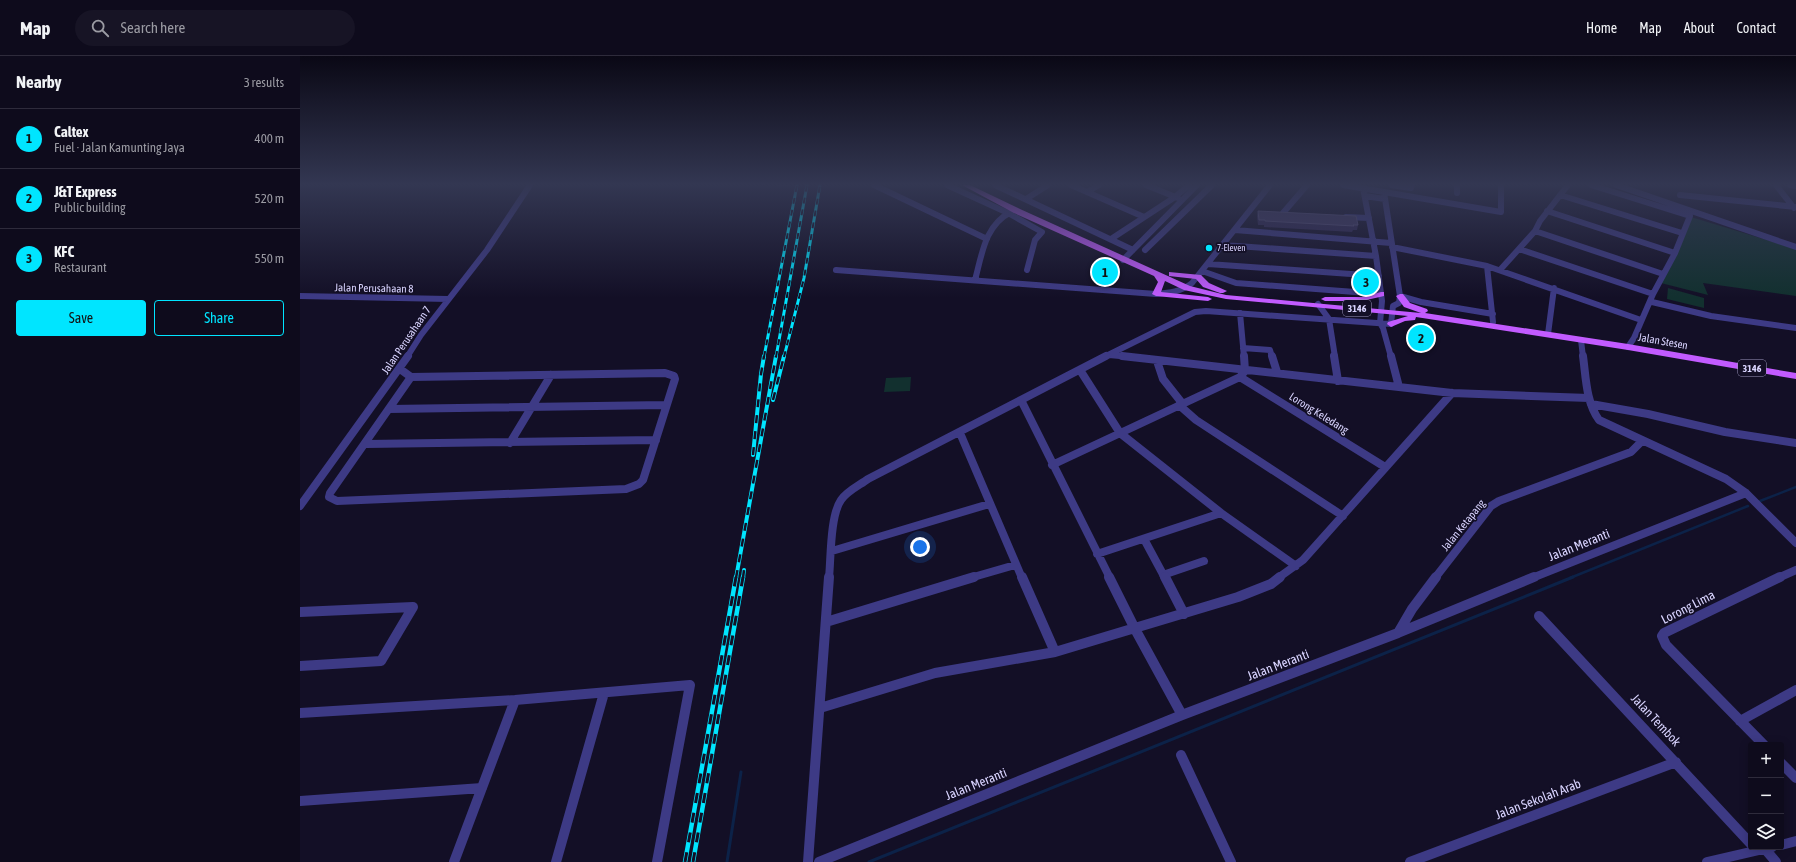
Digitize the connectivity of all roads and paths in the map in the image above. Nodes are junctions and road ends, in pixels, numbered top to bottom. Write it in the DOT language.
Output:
graph roads {
  1 [pos="505,223"];
  2 [pos="953,223"];
  3 [pos="995,223"];
  4 [pos="1025,223"];
  5 [pos="1046,223"];
  6 [pos="1058,223"];
  7 [pos="1076,223"];
  8 [pos="1136,223"];
  9 [pos="1160,223"];
  10 [pos="1173,223"];
  11 [pos="1242,223"];
  12 [pos="1370,223"];
  13 [pos="1389,223"];
  14 [pos="1540,223"];
  15 [pos="1582,223"];
  16 [pos="1649,223"];
  17 [pos="1687,223"];
  18 [pos="1725,223"];
  19 [pos="1235,230"];
  20 [pos="1535,231"];
  21 [pos="1682,233"];
  22 [pos="987,239"];
  23 [pos="1111,239"];
  24 [pos="1373,241"];
  25 [pos="1223,245"];
  26 [pos="1392,245"];
  27 [pos="1796,247"];
  28 [pos="1519,249"];
  29 [pos="1145,250"];
  30 [pos="1675,253"];
  31 [pos="1128,255"];
  32 [pos="1376,256"];
  33 [pos="1208,264"];
  34 [pos="1488,266"];
  35 [pos="836,270"];
  36 [pos="1027,270"];
  37 [pos="1500,270"];
  38 [pos="1663,274"];
  39 [pos="1157,275"];
  40 [pos="1379,276"];
  41 [pos="975,280"];
  42 [pos="1195,280"];
  43 [pos="1554,288"];
  44 [pos="1156,294"];
  45 [pos="1381,294"];
  46 [pos="300,296"];
  47 [pos="1400,296"];
  48 [pos="1242,298"];
  49 [pos="1303,298"];
  50 [pos="1653,298"];
  51 [pos="448,299"];
  52 [pos="1318,304"];
  53 [pos="1380,308"];
  54 [pos="1393,309"];
  55 [pos="1426,311"];
  56 [pos="1240,313"];
  57 [pos="1493,318"];
  58 [pos="1329,319"];
  59 [pos="1641,320"];
  60 [pos="1466,323"];
  61 [pos="1385,325"];
  62 [pos="1796,328"];
  63 [pos="1526,331"];
  64 [pos="1548,334"];
  65 [pos="1581,340"];
  66 [pos="1628,347"];
  67 [pos="1243,348"];
  68 [pos="1109,355"];
  69 [pos="1157,361"];
  70 [pos="400,369"];
  71 [pos="1244,369"];
  72 [pos="1080,370"];
  73 [pos="1277,372"];
  74 [pos="552,375"];
  75 [pos="1796,376"];
  76 [pos="411,377"];
  77 [pos="1240,377"];
  78 [pos="1338,381"];
  79 [pos="1399,387"];
  80 [pos="1452,393"];
  81 [pos="1021,400"];
  82 [pos="1590,401"];
  83 [pos="1180,404"];
  84 [pos="666,405"];
  85 [pos="532,407"];
  86 [pos="389,408"];
  87 [pos="960,433"];
  88 [pos="1120,433"];
  89 [pos="656,440"];
  90 [pos="1642,441"];
  91 [pos="510,443"];
  92 [pos="366,444"];
  93 [pos="1796,444"];
  94 [pos="1052,465"];
  95 [pos="1385,467"];
  96 [pos="1746,493"];
  97 [pos="989,504"];
  98 [pos="300,506"];
  99 [pos="1221,513"];
  100 [pos="1343,516"];
  101 [pos="1144,539"];
  102 [pos="1796,543"];
  103 [pos="832,551"];
  104 [pos="1098,554"];
  105 [pos="1204,561"];
  106 [pos="1016,565"];
  107 [pos="1296,566"];
  108 [pos="1796,570"];
  109 [pos="1163,575"];
  110 [pos="300,612"];
  111 [pos="1184,614"];
  112 [pos="1539,616"];
  113 [pos="826,622"];
  114 [pos="1135,629"];
  115 [pos="1398,633"];
  116 [pos="1055,652"];
  117 [pos="300,666"];
  118 [pos="1796,690"];
  119 [pos="604,693"];
  120 [pos="515,700"];
  121 [pos="820,708"];
  122 [pos="300,713"];
  123 [pos="1182,715"];
  124 [pos="1740,721"];
  125 [pos="1761,742"];
  126 [pos="1181,755"];
  127 [pos="1676,762"];
  128 [pos="1784,766"];
  129 [pos="1796,778"];
  130 [pos="482,788"];
  131 [pos="300,801"];
  132 [pos="1748,836"];
  133 [pos="1796,841"];
  134 [pos="1784,844"];
  135 [pos="1752,850"];
  136 [pos="1762,850"];
  137 [pos="454,862"];
  138 [pos="556,862"];
  139 [pos="657,862"];
  140 [pos="808,862"];
  141 [pos="819,862"];
  142 [pos="1231,862"];
  143 [pos="1410,862"];
  144 [pos="1707,862"];
  145 [pos="1776,862"];
  1 -- 51 [label="street, Jalan Perusahaan 7"];
  2 -- 22 [label="street"];
  3 -- 22 [label="street"];
  4 -- 36 [label="street"];
  5 -- 31 [label="main road, 3146"];
  6 -- 31 [label="main road, 3146"];
  7 -- 23 [label="street"];
  8 -- 23 [label="street"];
  9 -- 31 [label="street"];
  10 -- 29 [label="street"];
  11 -- 19 [label="street"];
  12 -- 24 [label="street"];
  13 -- 26 [label="street"];
  14 -- 20 [label="street"];
  15 -- 30 [label="street"];
  16 -- 21 [label="street"];
  17 -- 21 [label="street"];
  18 -- 27 [label="street"];
  19 -- 24 [label="street"];
  19 -- 25 [label="street"];
  20 -- 28 [label="street"];
  20 -- 38 [label="street"];
  21 -- 30 [label="street"];
  22 -- 41 [label="street"];
  23 -- 31 [label="street"];
  24 -- 26 [label="street"];
  24 -- 32 [label="street"];
  25 -- 32 [label="street"];
  25 -- 33 [label="street"];
  26 -- 34 [label="street"];
  26 -- 47 [label="street"];
  28 -- 37 [label="street"];
  28 -- 50 [label="street"];
  30 -- 38 [label="street"];
  31 -- 39 [label="main road, 3146"];
  31 -- 42 [label="main road, 3146"];
  32 -- 40 [label="street"];
  33 -- 40 [label="street"];
  33 -- 42 [label="street"];
  34 -- 37 [label="street"];
  34 -- 57 [label="street"];
  35 -- 41 [label="street"];
  37 -- 43 [label="street"];
  38 -- 50 [label="street"];
  39 -- 42 [label="main road, 3146"];
  39 -- 44 [label="main road"];
  40 -- 45 [label="street"];
  41 -- 44 [label="street"];
  42 -- 44 [label="street"];
  42 -- 45 [label="street"];
  42 -- 48 [label="main road, 3146"];
  42 -- 49 [label="main road, 3146"];
  43 -- 59 [label="street"];
  43 -- 64 [label="street"];
  44 -- 48 [label="main road"];
  45 -- 49 [label="main road"];
  45 -- 53 [label="street"];
  46 -- 51 [label="street, Jalan Perusahaan 8"];
  47 -- 54 [label="street"];
  47 -- 55 [label="main road"];
  47 -- 57 [label="street"];
  48 -- 52 [label="main road, 3146"];
  49 -- 53 [label="main road, 3146"];
  50 -- 59 [label="street"];
  50 -- 62 [label="street"];
  51 -- 70 [label="street, Jalan Perusahaan 7"];
  52 -- 53 [label="main road, 3146"];
  52 -- 58 [label="street"];
  53 -- 54 [label="main road, 3146"];
  53 -- 61 [label="street"];
  54 -- 55 [label="main road, 3146"];
  54 -- 60 [label="main road, 3146"];
  54 -- 61 [label="street"];
  55 -- 57 [label="main road, 3146"];
  56 -- 58 [label="street"];
  56 -- 67 [label="street"];
  56 -- 68 [label="street"];
  57 -- 63 [label="main road, 3146"];
  58 -- 61 [label="street"];
  58 -- 78 [label="street"];
  59 -- 66 [label="street"];
  60 -- 61 [label="main road"];
  60 -- 63 [label="main road, 3146"];
  61 -- 79 [label="street"];
  63 -- 64 [label="main road, Jalan Stesen / 3146"];
  64 -- 65 [label="main road, Jalan Stesen / 3146"];
  65 -- 66 [label="main road, Jalan Stesen / 3146"];
  65 -- 82 [label="street"];
  66 -- 75 [label="main road, Jalan Stesen / 3146"];
  67 -- 71 [label="street"];
  67 -- 73 [label="street"];
  68 -- 69 [label="street"];
  68 -- 72 [label="street"];
  69 -- 71 [label="street"];
  69 -- 83 [label="street"];
  70 -- 76 [label="street"];
  70 -- 98 [label="street, Jalan Perusahaan 7"];
  71 -- 73 [label="street"];
  71 -- 77 [label="street"];
  72 -- 81 [label="street"];
  72 -- 88 [label="street"];
  73 -- 78 [label="street"];
  74 -- 76 [label="street"];
  74 -- 84 [label="street"];
  74 -- 85 [label="street"];
  76 -- 86 [label="street"];
  77 -- 83 [label="street"];
  77 -- 95 [label="street, Lorong Keledang"];
  78 -- 79 [label="street"];
  79 -- 80 [label="street"];
  80 -- 82 [label="street"];
  80 -- 95 [label="street"];
  81 -- 87 [label="street"];
  81 -- 94 [label="street"];
  82 -- 90 [label="street"];
  82 -- 93 [label="street"];
  83 -- 88 [label="street"];
  83 -- 100 [label="street"];
  84 -- 85 [label="street"];
  84 -- 89 [label="street"];
  85 -- 86 [label="street"];
  85 -- 91 [label="street"];
  86 -- 92 [label="street"];
  87 -- 97 [label="street"];
  87 -- 103 [label="street"];
  88 -- 94 [label="street"];
  88 -- 99 [label="street"];
  89 -- 91 [label="street"];
  89 -- 92 [label="street"];
  90 -- 96 [label="street"];
  90 -- 115 [label="street, Jalan Ketapang"];
  91 -- 92 [label="street"];
  94 -- 104 [label="street"];
  95 -- 100 [label="street"];
  96 -- 102 [label="street"];
  96 -- 115 [label="street, Jalan Meranti"];
  97 -- 103 [label="street"];
  97 -- 106 [label="street"];
  99 -- 101 [label="street"];
  99 -- 107 [label="street"];
  100 -- 107 [label="street"];
  101 -- 104 [label="street"];
  101 -- 109 [label="street"];
  103 -- 113 [label="street"];
  104 -- 114 [label="street"];
  105 -- 109 [label="street"];
  106 -- 113 [label="street"];
  106 -- 116 [label="street"];
  107 -- 111 [label="street"];
  108 -- 124 [label="street, Lorong Lima"];
  109 -- 111 [label="street"];
  110 -- 117 [label="street"];
  111 -- 114 [label="street"];
  112 -- 127 [label="street, Jalan Tembok"];
  113 -- 121 [label="street"];
  114 -- 116 [label="street"];
  114 -- 123 [label="street"];
  115 -- 123 [label="street, Jalan Meranti"];
  116 -- 121 [label="street"];
  118 -- 124 [label="street"];
  119 -- 120 [label="street"];
  119 -- 138 [label="street"];
  119 -- 139 [label="street"];
  120 -- 122 [label="street"];
  120 -- 130 [label="street"];
  121 -- 140 [label="street"];
  123 -- 141 [label="street, Jalan Meranti"];
  124 -- 125 [label="street, Lorong Lima"];
  126 -- 142 [label="street"];
  127 -- 132 [label="street, Jalan Tembok"];
  127 -- 143 [label="street, Jalan Sekolah Arab"];
  128 -- 129 [label="street"];
  130 -- 131 [label="street"];
  130 -- 137 [label="street"];
  133 -- 134 [label="street"];
  135 -- 144 [label="street"];
  136 -- 145 [label="street, Jalan Tembok"];
}
